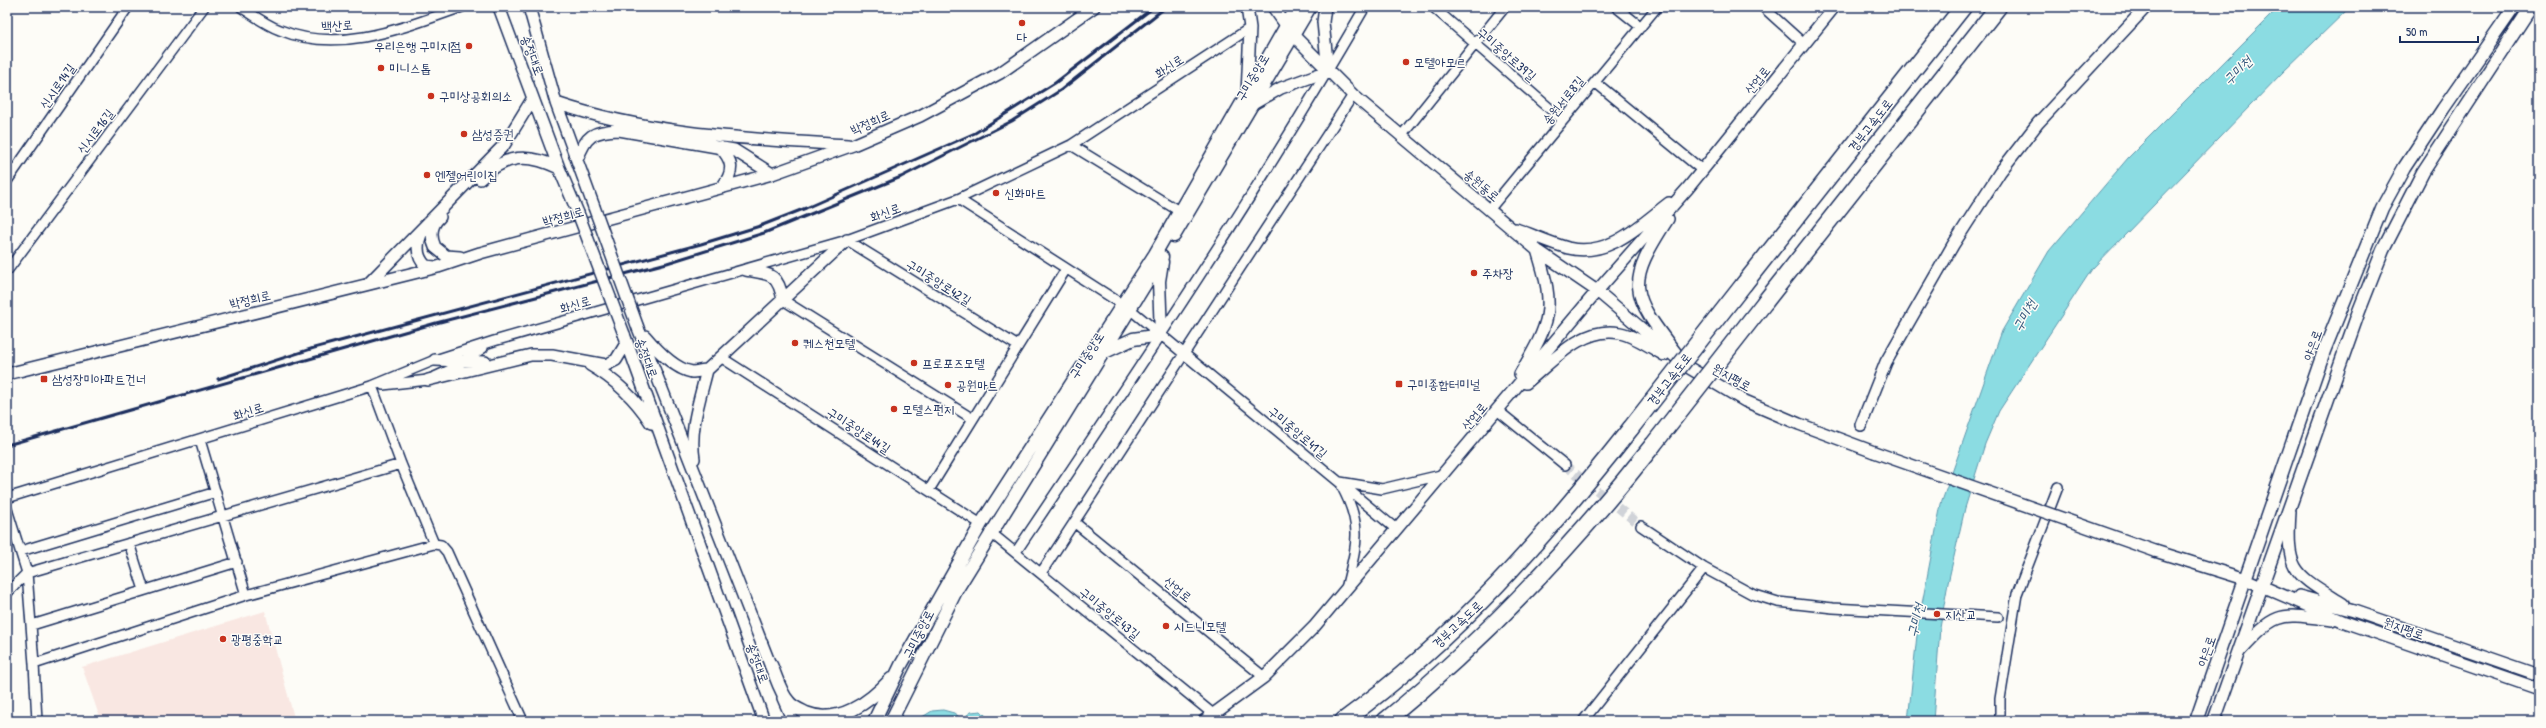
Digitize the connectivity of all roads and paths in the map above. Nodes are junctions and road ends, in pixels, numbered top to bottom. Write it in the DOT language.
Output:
graph roads {
  1 [pos="128,7"];
  2 [pos="204,7"];
  3 [pos="241,7"];
  4 [pos="462,7"];
  5 [pos="499,7"];
  6 [pos="529,7"];
  7 [pos="1094,7"];
  8 [pos="1247,7"];
  9 [pos="1273,7"];
  10 [pos="1297,7"];
  11 [pos="1310,7"];
  12 [pos="1325,7"];
  13 [pos="1365,7"];
  14 [pos="1505,7"];
  15 [pos="1616,7"];
  16 [pos="1657,7"];
  17 [pos="1763,7"];
  18 [pos="1834,7"];
  19 [pos="1963,7"];
  20 [pos="1998,7"];
  21 [pos="2146,7"];
  22 [pos="2514,7"];
  23 [pos="2531,7"];
  24 [pos="1436,8"];
  25 [pos="1640,27"];
  26 [pos="1250,28"];
  27 [pos="1290,30"];
  28 [pos="1476,44"];
  29 [pos="1804,44"];
  30 [pos="1328,71"];
  31 [pos="1595,82"];
  32 [pos="1353,95"];
  33 [pos="533,98"];
  34 [pos="1250,99"];
  35 [pos="556,103"];
  36 [pos="1564,120"];
  37 [pos="1402,135"];
  38 [pos="722,142"];
  39 [pos="853,145"];
  40 [pos="1071,145"];
  41 [pos="577,160"];
  42 [pos="559,168"];
  43 [pos="1702,170"];
  44 [pos="772,174"];
  45 [pos="7,180"];
  46 [pos="723,186"];
  47 [pos="1688,188"];
  48 [pos="958,200"];
  49 [pos="1489,210"];
  50 [pos="1179,211"];
  51 [pos="429,224"];
  52 [pos="1507,225"];
  53 [pos="847,240"];
  54 [pos="1537,250"];
  55 [pos="480,253"];
  56 [pos="1163,254"];
  57 [pos="438,267"];
  58 [pos="1066,269"];
  59 [pos="746,270"];
  60 [pos="7,271"];
  61 [pos="367,285"];
  62 [pos="1597,291"];
  63 [pos="783,300"];
  64 [pos="1127,307"];
  65 [pos="638,328"];
  66 [pos="1161,335"];
  67 [pos="625,338"];
  68 [pos="494,341"];
  69 [pos="1018,346"];
  70 [pos="1104,353"];
  71 [pos="1184,354"];
  72 [pos="722,358"];
  73 [pos="435,360"];
  74 [pos="583,361"];
  75 [pos="462,362"];
  76 [pos="498,362"];
  77 [pos="1686,366"];
  78 [pos="707,370"];
  79 [pos="7,374"];
  80 [pos="428,380"];
  81 [pos="372,386"];
  82 [pos="1504,401"];
  83 [pos="1497,410"];
  84 [pos="973,419"];
  85 [pos="1861,425"];
  86 [pos="200,440"];
  87 [pos="662,441"];
  88 [pos="401,464"];
  89 [pos="1565,466"];
  90 [pos="697,476"];
  91 [pos="1441,476"];
  92 [pos="1339,482"];
  93 [pos="2058,487"];
  94 [pos="929,490"];
  95 [pos="216,492"];
  96 [pos="7,498"];
  97 [pos="2290,507"];
  98 [pos="7,509"];
  99 [pos="223,516"];
  100 [pos="1074,522"];
  101 [pos="1641,526"];
  102 [pos="986,528"];
  103 [pos="1396,529"];
  104 [pos="129,543"];
  105 [pos="434,544"];
  106 [pos="21,551"];
  107 [pos="1016,552"];
  108 [pos="237,562"];
  109 [pos="1704,568"];
  110 [pos="27,573"];
  111 [pos="1041,573"];
  112 [pos="2245,579"];
  113 [pos="2262,585"];
  114 [pos="1346,589"];
  115 [pos="144,590"];
  116 [pos="7,593"];
  117 [pos="246,595"];
  118 [pos="2354,611"];
  119 [pos="1993,616"];
  120 [pos="2345,622"];
  121 [pos="32,625"];
  122 [pos="2239,652"];
  123 [pos="34,664"];
  124 [pos="771,665"];
  125 [pos="901,665"];
  126 [pos="2539,675"];
  127 [pos="1264,677"];
  128 [pos="2539,689"];
  129 [pos="1209,718"];
  130 [pos="764,720"];
  131 [pos="37,721"];
  132 [pos="523,721"];
  133 [pos="793,721"];
  134 [pos="874,721"];
  135 [pos="891,721"];
  136 [pos="1343,721"];
  137 [pos="1385,721"];
  138 [pos="1583,721"];
  139 [pos="2000,721"];
  140 [pos="2196,721"];
  141 [pos="2214,721"];
  1 -- 45 [label="street, 신시로14길"];
  2 -- 60 [label="street, 신시로16길"];
  3 -- 4 [label="street, 백산로"];
  5 -- 33 [label="street, 송정대로"];
  6 -- 35 [label="street, 송정대로"];
  7 -- 39 [label="street, 박정희로"];
  8 -- 26 [label="street"];
  9 -- 27 [label="street, 송원동로"];
  10 -- 27 [label="main road, 구미중앙로"];
  11 -- 27 [label="main road, 구미중앙로"];
  12 -- 30 [label="street"];
  13 -- 30 [label="street"];
  14 -- 28 [label="street"];
  15 -- 25 [label="street"];
  16 -- 25 [label="street, 송원서로8길"];
  17 -- 29 [label="street"];
  18 -- 29 [label="street, 산업로"];
  19 -- 136 [label="highway, 경부고속도로, bridge"];
  20 -- 137 [label="highway, 경부고속도로, bridge"];
  21 -- 85 [label="street"];
  22 -- 112 [label="main road, 야은로"];
  23 -- 97 [label="main road"];
  24 -- 28 [label="street, 구미중앙로39길"];
  25 -- 31 [label="street, 송원서로8길"];
  26 -- 34 [label="street"];
  26 -- 40 [label="street, 화신로"];
  27 -- 30 [label="street, 송원동로"];
  27 -- 34 [label="main road, 구미중앙로"];
  28 -- 36 [label="street, 구미중앙로39길"];
  28 -- 37 [label="street"];
  29 -- 43 [label="street, 산업로"];
  30 -- 32 [label="street, 송원동로"];
  30 -- 34 [label="street"];
  30 -- 66 [label="street"];
  31 -- 36 [label="street, 송원서로8길"];
  31 -- 43 [label="street"];
  32 -- 37 [label="street, 송원동로"];
  32 -- 71 [label="street"];
  33 -- 42 [label="street, 송정대로"];
  33 -- 51 [label="street"];
  34 -- 50 [label="main road, 구미중앙로"];
  34 -- 56 [label="main road, 구미중앙로"];
  35 -- 38 [label="street"];
  35 -- 41 [label="street, 송정대로"];
  36 -- 49 [label="street, 송원서로8길"];
  37 -- 49 [label="street, 송원동로"];
  38 -- 39 [label="street"];
  38 -- 41 [label="street"];
  38 -- 44 [label="street"];
  38 -- 46 [label="street"];
  39 -- 44 [label="street, 박정희로"];
  40 -- 48 [label="street, 화신로"];
  40 -- 50 [label="street"];
  41 -- 65 [label="street, 송정대로, bridge"];
  42 -- 51 [label="street"];
  42 -- 67 [label="street, 송정대로, bridge"];
  43 -- 47 [label="street, 산업로"];
  44 -- 46 [label="street, 박정희로"];
  46 -- 55 [label="street, 박정희로"];
  47 -- 52 [label="street"];
  47 -- 62 [label="street, 산업로"];
  47 -- 77 [label="street"];
  48 -- 53 [label="street, 화신로"];
  48 -- 58 [label="street"];
  49 -- 52 [label="street, 송원동로"];
  50 -- 64 [label="main road, 구미중앙로"];
  51 -- 55 [label="street"];
  51 -- 57 [label="street"];
  51 -- 61 [label="street"];
  52 -- 54 [label="street, 송원동로"];
  53 -- 59 [label="street, 화신로"];
  53 -- 63 [label="street"];
  53 -- 69 [label="street, 구미중앙로42길"];
  54 -- 62 [label="street, 송원동로"];
  54 -- 82 [label="street"];
  55 -- 57 [label="street, 박정희로"];
  56 -- 64 [label="main road, 구미중앙로"];
  56 -- 66 [label="main road"];
  57 -- 61 [label="street, 박정희로"];
  58 -- 64 [label="street"];
  58 -- 69 [label="street"];
  59 -- 63 [label="street"];
  59 -- 68 [label="street, 화신로"];
  61 -- 79 [label="street, 박정희로"];
  62 -- 77 [label="street, 원지평로"];
  62 -- 82 [label="street, 산업로"];
  63 -- 72 [label="street"];
  63 -- 84 [label="street"];
  64 -- 66 [label="street, 구미중앙로41길"];
  64 -- 70 [label="main road, 구미중앙로"];
  64 -- 102 [label="main road, 구미중앙로"];
  65 -- 78 [label="street"];
  65 -- 90 [label="street, 송정대로"];
  66 -- 70 [label="main road"];
  66 -- 71 [label="street, 구미중앙로41길"];
  66 -- 107 [label="street"];
  67 -- 74 [label="street"];
  67 -- 87 [label="street, 송정대로"];
  68 -- 73 [label="street, 화신로"];
  68 -- 75 [label="street, 화신로"];
  69 -- 84 [label="street"];
  70 -- 102 [label="main road, 구미중앙로"];
  71 -- 92 [label="street, 구미중앙로41길"];
  71 -- 100 [label="street"];
  72 -- 78 [label="street"];
  72 -- 94 [label="street, 구미중앙로44길"];
  73 -- 75 [label="street"];
  73 -- 81 [label="street, 화신로"];
  74 -- 76 [label="street"];
  74 -- 87 [label="street"];
  75 -- 76 [label="street"];
  75 -- 80 [label="street, 화신로"];
  76 -- 80 [label="street"];
  77 -- 82 [label="street"];
  77 -- 112 [label="street, 원지평로, bridge"];
  78 -- 90 [label="street"];
  80 -- 81 [label="street, 화신로"];
  81 -- 86 [label="street, 화신로"];
  81 -- 88 [label="street"];
  82 -- 83 [label="street, 산업로"];
  83 -- 89 [label="street"];
  83 -- 91 [label="street, 산업로"];
  84 -- 94 [label="street"];
  86 -- 95 [label="street"];
  86 -- 96 [label="street, 화신로"];
  87 -- 130 [label="street, 송정대로"];
  88 -- 99 [label="street"];
  88 -- 105 [label="street"];
  90 -- 124 [label="street, 송정대로"];
  91 -- 92 [label="street"];
  91 -- 103 [label="street, 산업로"];
  92 -- 103 [label="street, 구미중앙로41길"];
  92 -- 114 [label="street"];
  93 -- 139 [label="street"];
  94 -- 102 [label="street, 구미중앙로44길"];
  95 -- 99 [label="street"];
  95 -- 106 [label="street"];
  97 -- 113 [label="main road"];
  97 -- 118 [label="street"];
  98 -- 106 [label="street"];
  99 -- 104 [label="street"];
  99 -- 108 [label="street"];
  100 -- 111 [label="street"];
  100 -- 127 [label="street, 산업로"];
  101 -- 109 [label="street"];
  102 -- 107 [label="street, 구미중앙로43길"];
  102 -- 125 [label="main road, 구미중앙로"];
  102 -- 135 [label="main road, 구미중앙로"];
  103 -- 114 [label="street, 산업로"];
  104 -- 110 [label="street"];
  104 -- 115 [label="street"];
  105 -- 117 [label="street"];
  105 -- 132 [label="street"];
  106 -- 110 [label="street"];
  107 -- 111 [label="street, 구미중앙로43길"];
  108 -- 115 [label="street"];
  108 -- 117 [label="street"];
  109 -- 119 [label="street"];
  109 -- 138 [label="street"];
  110 -- 116 [label="street"];
  110 -- 121 [label="street"];
  111 -- 129 [label="street, 구미중앙로43길"];
  112 -- 113 [label="street, 원지평로"];
  112 -- 140 [label="main road, 야은로"];
  113 -- 118 [label="street, 원지평로"];
  113 -- 120 [label="street, 원지평로"];
  113 -- 122 [label="main road"];
  114 -- 127 [label="street, 산업로"];
  115 -- 121 [label="street"];
  117 -- 123 [label="street"];
  118 -- 126 [label="street, 원지평로"];
  120 -- 122 [label="street"];
  120 -- 128 [label="street, 원지평로"];
  121 -- 123 [label="street"];
  122 -- 141 [label="main road"];
  123 -- 131 [label="street"];
  124 -- 125 [label="main road"];
  124 -- 133 [label="street, 송정대로"];
  125 -- 134 [label="main road, 구미중앙로"];
  127 -- 129 [label="street, 산업로"];
}
